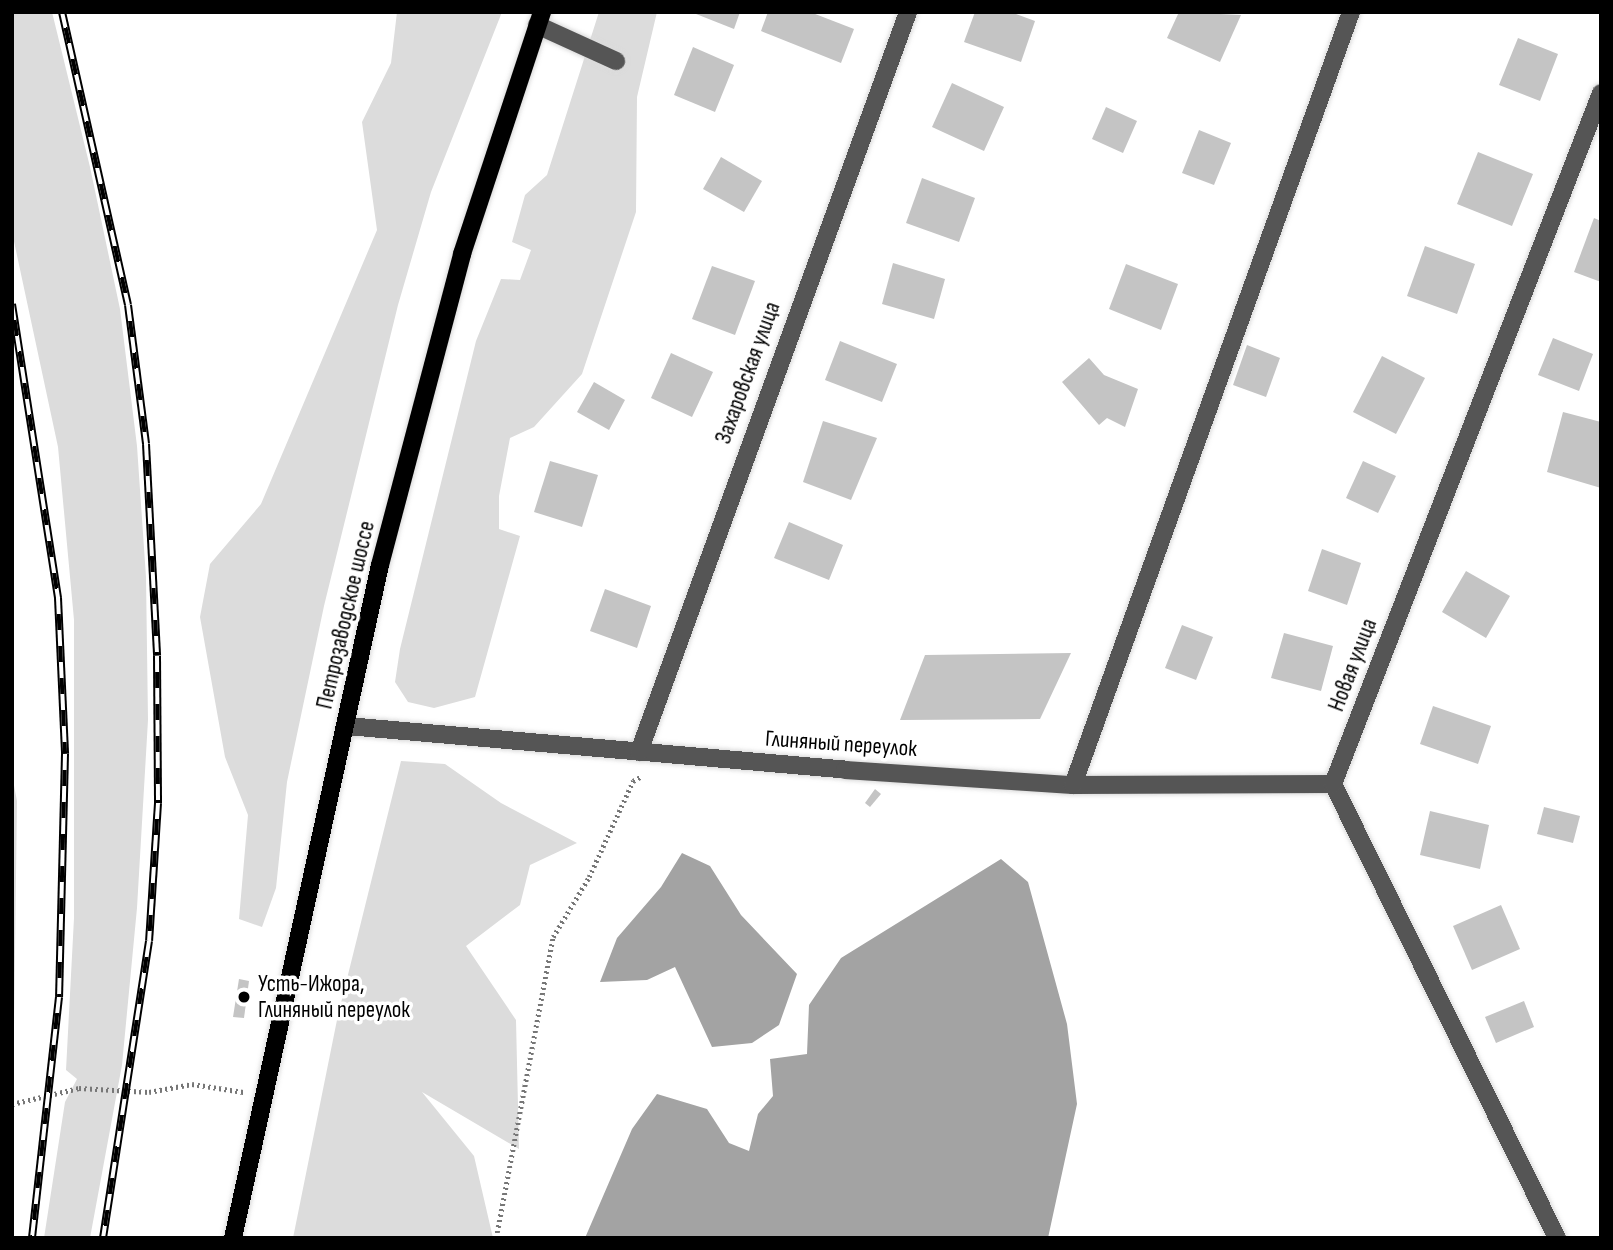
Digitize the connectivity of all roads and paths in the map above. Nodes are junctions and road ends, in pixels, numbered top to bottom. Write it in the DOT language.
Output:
graph roads {
  1 [pos="908,12"];
  2 [pos="1351,12"];
  3 [pos="539,19"];
  4 [pos="616,61"];
  5 [pos="1601,93"];
  6 [pos="346,726"];
  7 [pos="639,752"];
  8 [pos="663,754"];
  9 [pos="1333,784"];
  10 [pos="1073,785"];
  11 [pos="265,1094"];
  12 [pos="12,1104"];
  13 [pos="233,1238"];
  14 [pos="496,1238"];
  15 [pos="1557,1238"];
  1 -- 7 [label="street, Захаровская улица"];
  2 -- 10 [label="street"];
  3 -- 4 [label="street"];
  3 -- 6 [label="main road, Петрозаводское шоссе"];
  5 -- 9 [label="street, Новая улица"];
  6 -- 7 [label="street, Глиняный переулок"];
  6 -- 11 [label="main road, Петрозаводское шоссе"];
  7 -- 8 [label="street, Глиняный переулок"];
  8 -- 10 [label="street, Глиняный переулок"];
  8 -- 14 [label="path"];
  9 -- 10 [label="street, Глиняный переулок"];
  9 -- 15 [label="street"];
  11 -- 12 [label="path"];
  11 -- 13 [label="main road, Петрозаводское шоссе"];
}
